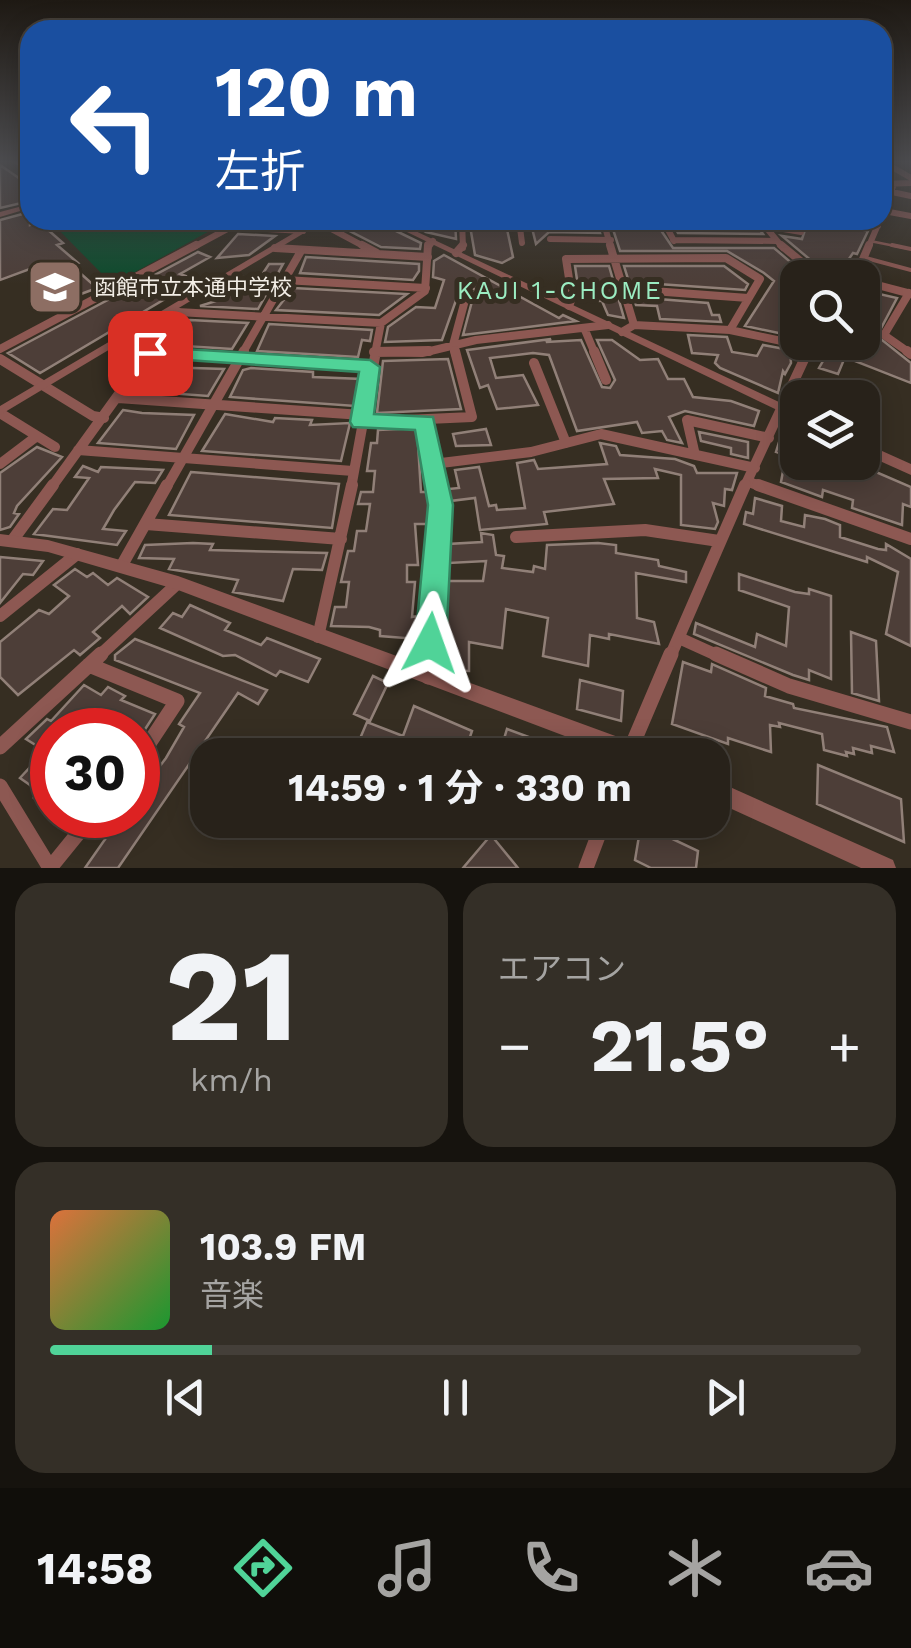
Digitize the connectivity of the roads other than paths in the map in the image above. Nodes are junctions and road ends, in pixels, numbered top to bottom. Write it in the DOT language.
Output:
graph roads {
  1 [pos="229,230"];
  2 [pos="295,230"];
  3 [pos="337,230"];
  4 [pos="409,230"];
  5 [pos="462,230"];
  6 [pos="520,230"];
  7 [pos="606,230"];
  8 [pos="668,230"];
  9 [pos="768,230"];
  10 [pos="793,230"];
  11 [pos="876,230"];
  12 [pos="304,231"];
  13 [pos="801,232"];
  14 [pos="550,239"];
  15 [pos="610,240"];
  16 [pos="434,241"];
  17 [pos="777,241"];
  18 [pos="870,242"];
  19 [pos="522,244"];
  20 [pos="275,248"];
  21 [pos="911,249"];
  22 [pos="301,251"];
  23 [pos="456,253"];
  24 [pos="380,254"];
  25 [pos="428,256"];
  26 [pos="862,258"];
  27 [pos="618,260"];
  28 [pos="799,260"];
  29 [pos="911,270"];
  30 [pos="284,280"];
  31 [pos="880,286"];
  32 [pos="426,288"];
  33 [pos="468,289"];
  34 [pos="625,289"];
  35 [pos="910,293"];
  36 [pos="748,298"];
  37 [pos="570,306"];
  38 [pos="174,311"];
  39 [pos="264,317"];
  40 [pos="381,323"];
  41 [pos="608,325"];
  42 [pos="634,325"];
  43 [pos="584,330"];
  44 [pos="730,330"];
  45 [pos="622,332"];
  46 [pos="780,339"];
  47 [pos="453,345"];
  48 [pos="0,349"];
  49 [pos="374,352"];
  50 [pos="150,353"];
  51 [pos="911,354"];
  52 [pos="0,359"];
  53 [pos="240,359"];
  54 [pos="534,363"];
  55 [pos="370,367"];
  56 [pos="606,380"];
  57 [pos="42,385"];
  58 [pos="118,398"];
  59 [pos="214,405"];
  60 [pos="780,407"];
  61 [pos="0,412"];
  62 [pos="780,413"];
  63 [pos="104,418"];
  64 [pos="362,418"];
  65 [pos="425,422"];
  66 [pos="37,436"];
  67 [pos="769,438"];
  68 [pos="566,443"];
  69 [pos="55,447"];
  70 [pos="78,450"];
  71 [pos="695,454"];
  72 [pos="880,455"];
  73 [pos="183,458"];
  74 [pos="0,464"];
  75 [pos="433,464"];
  76 [pos="756,468"];
  77 [pos="911,470"];
  78 [pos="352,472"];
  79 [pos="749,482"];
  80 [pos="146,524"];
  81 [pos="516,538"];
  82 [pos="911,538"];
  83 [pos="341,539"];
  84 [pos="6,541"];
  85 [pos="718,541"];
  86 [pos="77,554"];
  87 [pos="122,565"];
  88 [pos="178,583"];
  89 [pos="0,616"];
  90 [pos="318,637"];
  91 [pos="679,638"];
  92 [pos="88,665"];
  93 [pos="428,678"];
  94 [pos="911,722"];
  95 [pos="160,727"];
  96 [pos="590,738"];
  97 [pos="639,738"];
  98 [pos="0,747"];
  99 [pos="0,786"];
  100 [pos="730,796"];
  101 [pos="74,838"];
  102 [pos="597,838"];
  103 [pos="50,868"];
  104 [pos="586,868"];
  105 [pos="885,868"];
  1 -- 48 [label="street"];
  2 -- 12 [label="street"];
  3 -- 24 [label="street"];
  4 -- 16 [label="street"];
  5 -- 23 [label="street"];
  6 -- 19 [label="street"];
  7 -- 15 [label="street"];
  8 -- 17 [label="street"];
  9 -- 17 [label="street"];
  10 -- 13 [label="street"];
  11 -- 18 [label="street"];
  12 -- 20 [label="street"];
  14 -- 15 [label="street"];
  15 -- 27 [label="street"];
  16 -- 23 [label="street"];
  16 -- 25 [label="street"];
  17 -- 28 [label="street"];
  18 -- 21 [label="lane"];
  18 -- 26 [label="street"];
  20 -- 22 [label="street"];
  20 -- 38 [label="street"];
  22 -- 24 [label="street"];
  22 -- 30 [label="street"];
  23 -- 37 [label="street"];
  24 -- 25 [label="street"];
  25 -- 32 [label="street"];
  26 -- 29 [label="lane"];
  27 -- 34 [label="street"];
  27 -- 36 [label="street"];
  27 -- 37 [label="street"];
  30 -- 32 [label="street"];
  30 -- 39 [label="street"];
  31 -- 35 [label="street"];
  32 -- 40 [label="street"];
  33 -- 47 [label="street"];
  34 -- 36 [label="street"];
  34 -- 42 [label="street"];
  35 -- 51 [label="street"];
  36 -- 44 [label="street"];
  37 -- 41 [label="street"];
  38 -- 39 [label="street"];
  38 -- 50 [label="street"];
  38 -- 57 [label="street"];
  39 -- 40 [label="street"];
  39 -- 53 [label="street"];
  40 -- 49 [label="street"];
  41 -- 43 [label="street"];
  41 -- 45 [label="street"];
  42 -- 44 [label="street"];
  42 -- 45 [label="street"];
  43 -- 47 [label="street"];
  43 -- 56 [label="street"];
  44 -- 46 [label="street"];
  45 -- 60 [label="street"];
  47 -- 49 [label="street"];
  47 -- 65 [label="street"];
  49 -- 55 [label="street"];
  50 -- 53 [label="street"];
  50 -- 58 [label="street"];
  52 -- 57 [label="street"];
  53 -- 55 [label="street"];
  53 -- 59 [label="street"];
  54 -- 68 [label="street"];
  55 -- 64 [label="street"];
  57 -- 61 [label="street"];
  57 -- 63 [label="street"];
  58 -- 59 [label="street"];
  58 -- 63 [label="street"];
  59 -- 64 [label="street"];
  59 -- 73 [label="street"];
  61 -- 66 [label="street"];
  62 -- 67 [label="street"];
  63 -- 70 [label="street"];
  64 -- 65 [label="street"];
  64 -- 78 [label="street"];
  65 -- 75 [label="street"];
  66 -- 69 [label="street"];
  66 -- 74 [label="street"];
  67 -- 71 [label="street"];
  67 -- 76 [label="street"];
  68 -- 71 [label="street"];
  68 -- 75 [label="street"];
  70 -- 73 [label="street"];
  70 -- 84 [label="street"];
  71 -- 76 [label="street"];
  72 -- 77 [label="street"];
  73 -- 78 [label="street"];
  73 -- 80 [label="street"];
  75 -- 93 [label="street"];
  76 -- 79 [label="street"];
  78 -- 83 [label="street"];
  79 -- 82 [label="street"];
  79 -- 85 [label="street"];
  80 -- 83 [label="street"];
  80 -- 87 [label="street"];
  81 -- 85 [label="street"];
  83 -- 90 [label="street"];
  84 -- 86 [label="street"];
  85 -- 91 [label="street"];
  86 -- 87 [label="street"];
  86 -- 89 [label="street"];
  87 -- 88 [label="street"];
  88 -- 90 [label="street"];
  88 -- 92 [label="street"];
  90 -- 93 [label="street"];
  91 -- 94 [label="street"];
  91 -- 97 [label="street"];
  92 -- 95 [label="street"];
  92 -- 98 [label="street"];
  93 -- 96 [label="street"];
  99 -- 103 [label="street"];
  100 -- 105 [label="street"];
  101 -- 103 [label="street"];
  102 -- 104 [label="street"];
}
